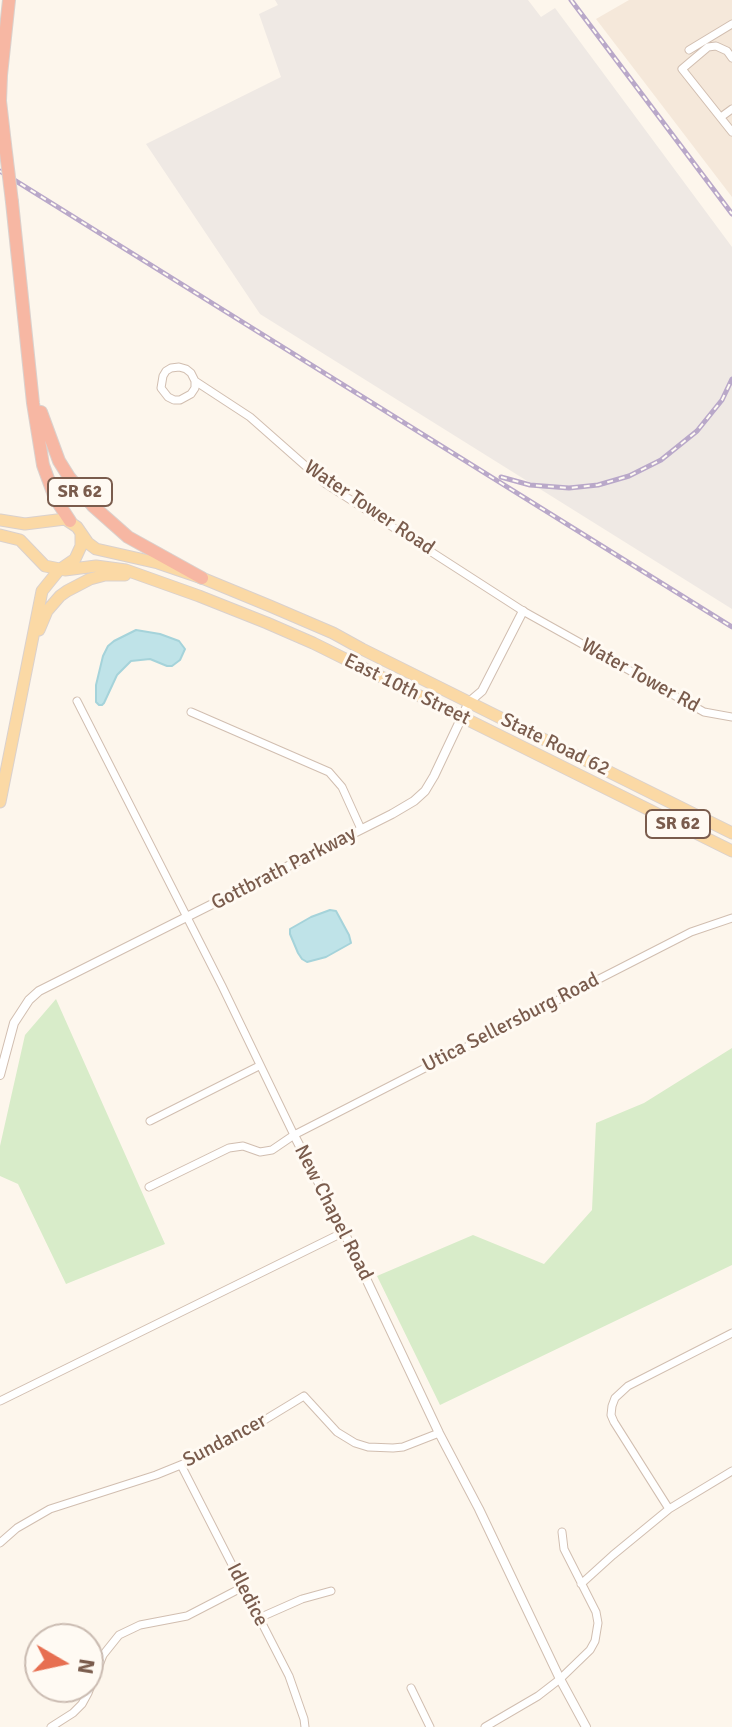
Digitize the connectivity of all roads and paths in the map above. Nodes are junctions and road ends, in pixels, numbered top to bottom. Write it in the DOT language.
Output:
graph roads {
  1 [pos="9,0"];
  2 [pos="732,24"];
  3 [pos="0,34"];
  4 [pos="689,50"];
  5 [pos="732,58"];
  6 [pos="732,109"];
  7 [pos="721,117"];
  8 [pos="732,132"];
  9 [pos="28,352"];
  10 [pos="195,381"];
  11 [pos="0,520"];
  12 [pos="70,521"];
  13 [pos="0,535"];
  14 [pos="81,535"];
  15 [pos="64,570"];
  16 [pos="146,577"];
  17 [pos="202,578"];
  18 [pos="523,611"];
  19 [pos="550,626"];
  20 [pos="34,638"];
  21 [pos="77,701"];
  22 [pos="469,702"];
  23 [pos="191,712"];
  24 [pos="463,717"];
  25 [pos="732,717"];
  26 [pos="0,802"];
  27 [pos="361,829"];
  28 [pos="732,833"];
  29 [pos="732,851"];
  30 [pos="188,917"];
  31 [pos="732,918"];
  32 [pos="259,1066"];
  33 [pos="0,1075"];
  34 [pos="150,1121"];
  35 [pos="294,1135"];
  36 [pos="149,1187"];
  37 [pos="344,1232"];
  38 [pos="732,1333"];
  39 [pos="0,1401"];
  40 [pos="439,1433"];
  41 [pos="181,1465"];
  42 [pos="732,1471"];
  43 [pos="669,1509"];
  44 [pos="562,1532"];
  45 [pos="0,1543"];
  46 [pos="581,1584"];
  47 [pos="243,1587"];
  48 [pos="331,1591"];
  49 [pos="259,1618"];
  50 [pos="560,1679"];
  51 [pos="411,1688"];
  52 [pos="51,1727"];
  53 [pos="305,1727"];
  54 [pos="430,1727"];
  55 [pos="485,1727"];
  56 [pos="586,1727"];
  1 -- 3 [label="highway"];
  1 -- 9 [label="highway, SR 62, bridge"];
  2 -- 4 [label="street"];
  5 -- 7 [label="street"];
  6 -- 7 [label="street"];
  7 -- 8 [label="street"];
  9 -- 12 [label="highway"];
  9 -- 17 [label="highway, SR 62"];
  10 -- 10 [label="street, Water Tower Road"];
  10 -- 18 [label="street, Water Tower Road"];
  11 -- 12 [label="main road"];
  12 -- 14 [label="main road"];
  13 -- 15 [label="main road"];
  14 -- 15 [label="main road"];
  14 -- 17 [label="main road"];
  15 -- 16 [label="main road, East 10th Street / SR 62"];
  15 -- 20 [label="main road"];
  16 -- 20 [label="main road"];
  16 -- 24 [label="main road, East 10th Street / SR 62"];
  17 -- 22 [label="main road, State Road 62 / SR 62"];
  18 -- 19 [label="street, Water Tower Road"];
  18 -- 22 [label="street, Gottbrath Parkway"];
  19 -- 25 [label="street, Water Tower Rd"];
  20 -- 26 [label="main road"];
  21 -- 30 [label="street, New Chapel Road"];
  22 -- 24 [label="street, Gottbrath Parkway"];
  22 -- 28 [label="main road, State Road 62 / SR 62"];
  23 -- 27 [label="street"];
  24 -- 27 [label="street, Gottbrath Parkway"];
  24 -- 29 [label="main road, East 10th Street / SR 62"];
  27 -- 30 [label="street, Gottbrath Parkway"];
  30 -- 32 [label="street, New Chapel Road"];
  30 -- 33 [label="street, Gottbrath Parkway"];
  31 -- 35 [label="street, Utica Sellersburg Road"];
  32 -- 34 [label="street"];
  32 -- 35 [label="street, New Chapel Road"];
  35 -- 36 [label="street, Utica Sellersburg Road"];
  35 -- 37 [label="street, New Chapel Road"];
  37 -- 39 [label="street"];
  37 -- 40 [label="street, New Chapel Road"];
  38 -- 43 [label="street"];
  40 -- 41 [label="street, Sundancer"];
  40 -- 50 [label="street, New Chapel Road"];
  41 -- 45 [label="street, Sundancer"];
  41 -- 47 [label="street, Idledice"];
  42 -- 43 [label="street"];
  43 -- 46 [label="street"];
  44 -- 46 [label="street"];
  46 -- 50 [label="street"];
  47 -- 49 [label="street, Idledice"];
  47 -- 52 [label="street"];
  48 -- 49 [label="street"];
  49 -- 53 [label="street, Idledice"];
  50 -- 55 [label="street"];
  50 -- 56 [label="street, New Chapel Road"];
  51 -- 54 [label="street"];
}
